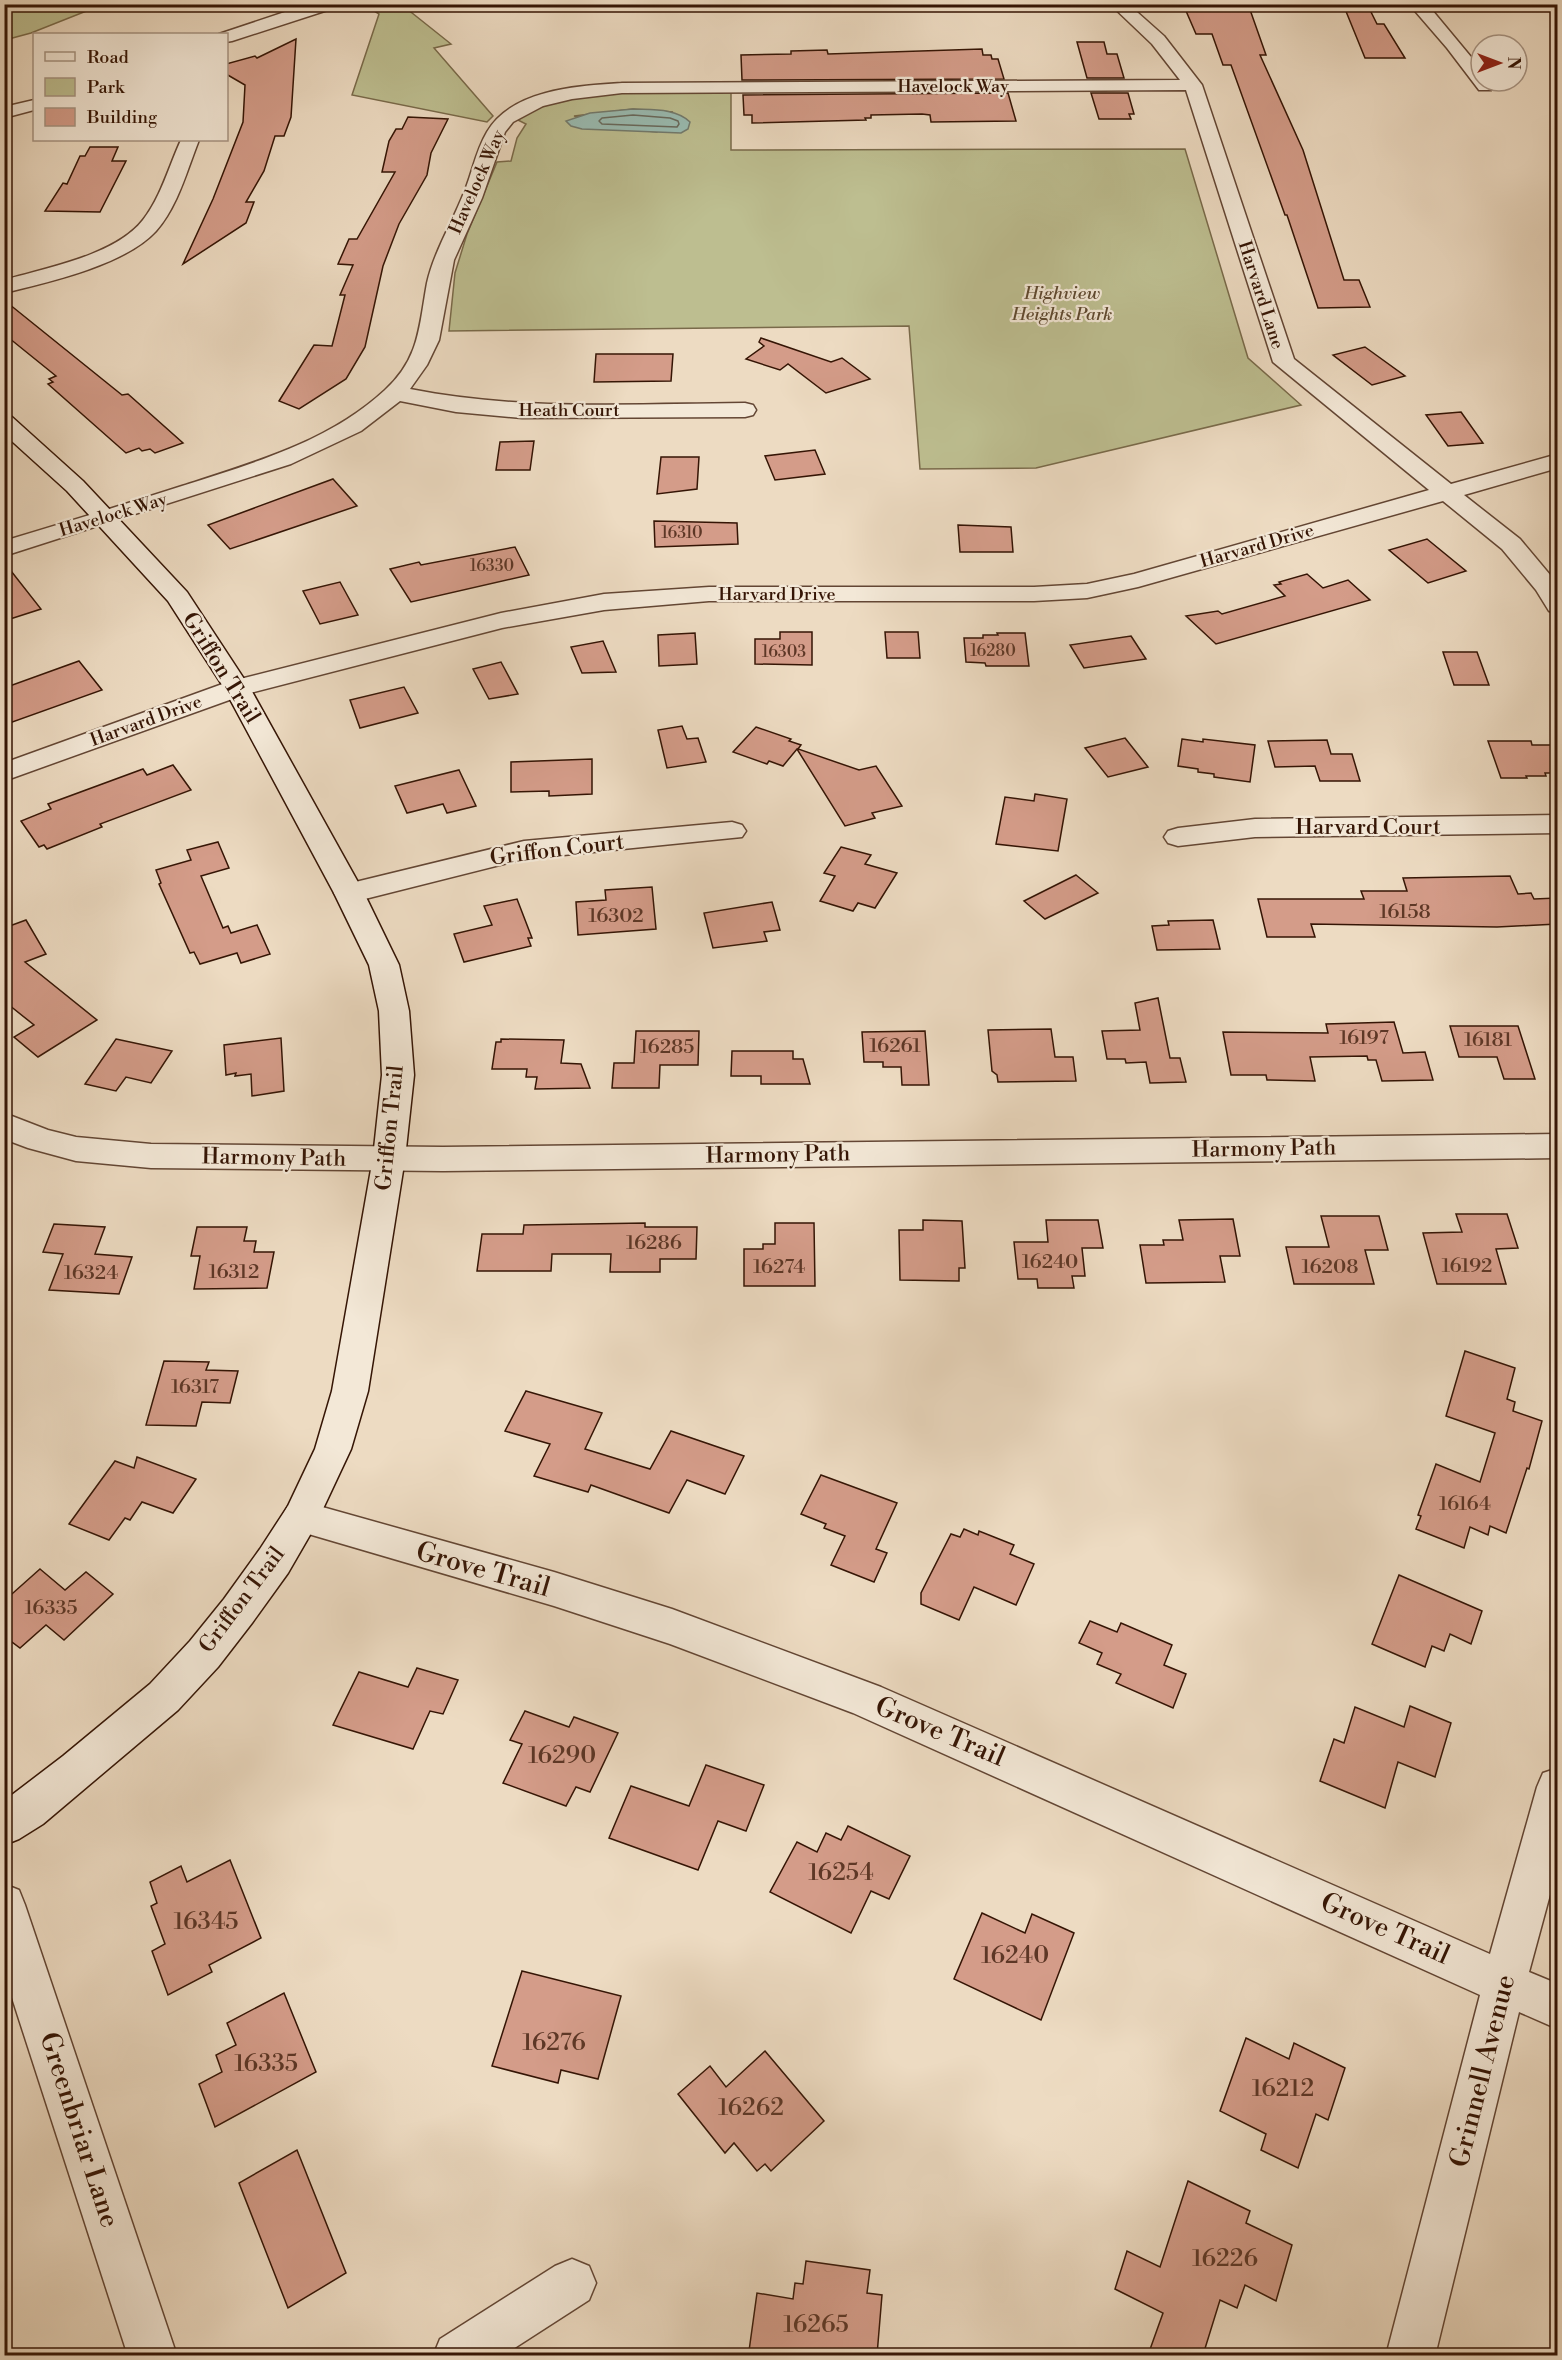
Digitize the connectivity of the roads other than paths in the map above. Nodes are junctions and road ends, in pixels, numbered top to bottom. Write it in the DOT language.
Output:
graph roads {
  1 [pos="328,4"];
  2 [pos="1118,4"];
  3 [pos="1416,4"];
  4 [pos="228,36"];
  5 [pos="1469,65"];
  6 [pos="1193,85"];
  7 [pos="33,105"];
  8 [pos="4,113"];
  9 [pos="190,141"];
  10 [pos="4,287"];
  11 [pos="395,393"];
  12 [pos="745,410"];
  13 [pos="4,422"];
  14 [pos="1557,461"];
  15 [pos="1448,492"];
  16 [pos="106,518"];
  17 [pos="4,549"];
  18 [pos="1557,606"];
  19 [pos="237,688"];
  20 [pos="4,772"];
  21 [pos="1557,825"];
  22 [pos="732,831"];
  23 [pos="1178,837"];
  24 [pos="349,893"];
  25 [pos="4,1125"];
  26 [pos="1557,1146"];
  27 [pos="389,1158"];
  28 [pos="301,1517"];
  29 [pos="1557,1787"];
  30 [pos="4,1825"];
  31 [pos="4,1905"];
  32 [pos="1506,1983"];
  33 [pos="1557,2007"];
  34 [pos="572,2283"];
  35 [pos="153,2355"];
  36 [pos="458,2355"];
  37 [pos="1410,2355"];
  1 -- 4 [label="street"];
  2 -- 6 [label="street, Harvard Lane"];
  3 -- 5 [label="street"];
  6 -- 11 [label="street, Havelock Way"];
  6 -- 15 [label="street, Harvard Lane"];
  7 -- 8 [label="street"];
  9 -- 10 [label="street"];
  11 -- 12 [label="street, Heath Court"];
  11 -- 16 [label="street, Havelock Way"];
  13 -- 16 [label="street, Griffon Trail"];
  14 -- 15 [label="street, Harvard Drive"];
  15 -- 18 [label="street, Harvard Lane"];
  15 -- 19 [label="street, Harvard Drive"];
  16 -- 17 [label="street, Havelock Way"];
  16 -- 19 [label="street, Griffon Trail"];
  19 -- 20 [label="street, Harvard Drive"];
  19 -- 24 [label="street, Griffon Trail"];
  21 -- 23 [label="street, Harvard Court"];
  22 -- 24 [label="street, Griffon Court"];
  24 -- 27 [label="street, Griffon Trail"];
  25 -- 27 [label="street, Harmony Path"];
  26 -- 27 [label="street, Harmony Path"];
  27 -- 28 [label="street, Griffon Trail"];
  28 -- 30 [label="street, Griffon Trail"];
  28 -- 32 [label="street, Grove Trail"];
  29 -- 32 [label="street, Grinnell Avenue"];
  31 -- 35 [label="street, Greenbriar Lane"];
  32 -- 33 [label="street, Grove Trail"];
  32 -- 37 [label="street, Grinnell Avenue"];
  34 -- 36 [label="street"];
}
